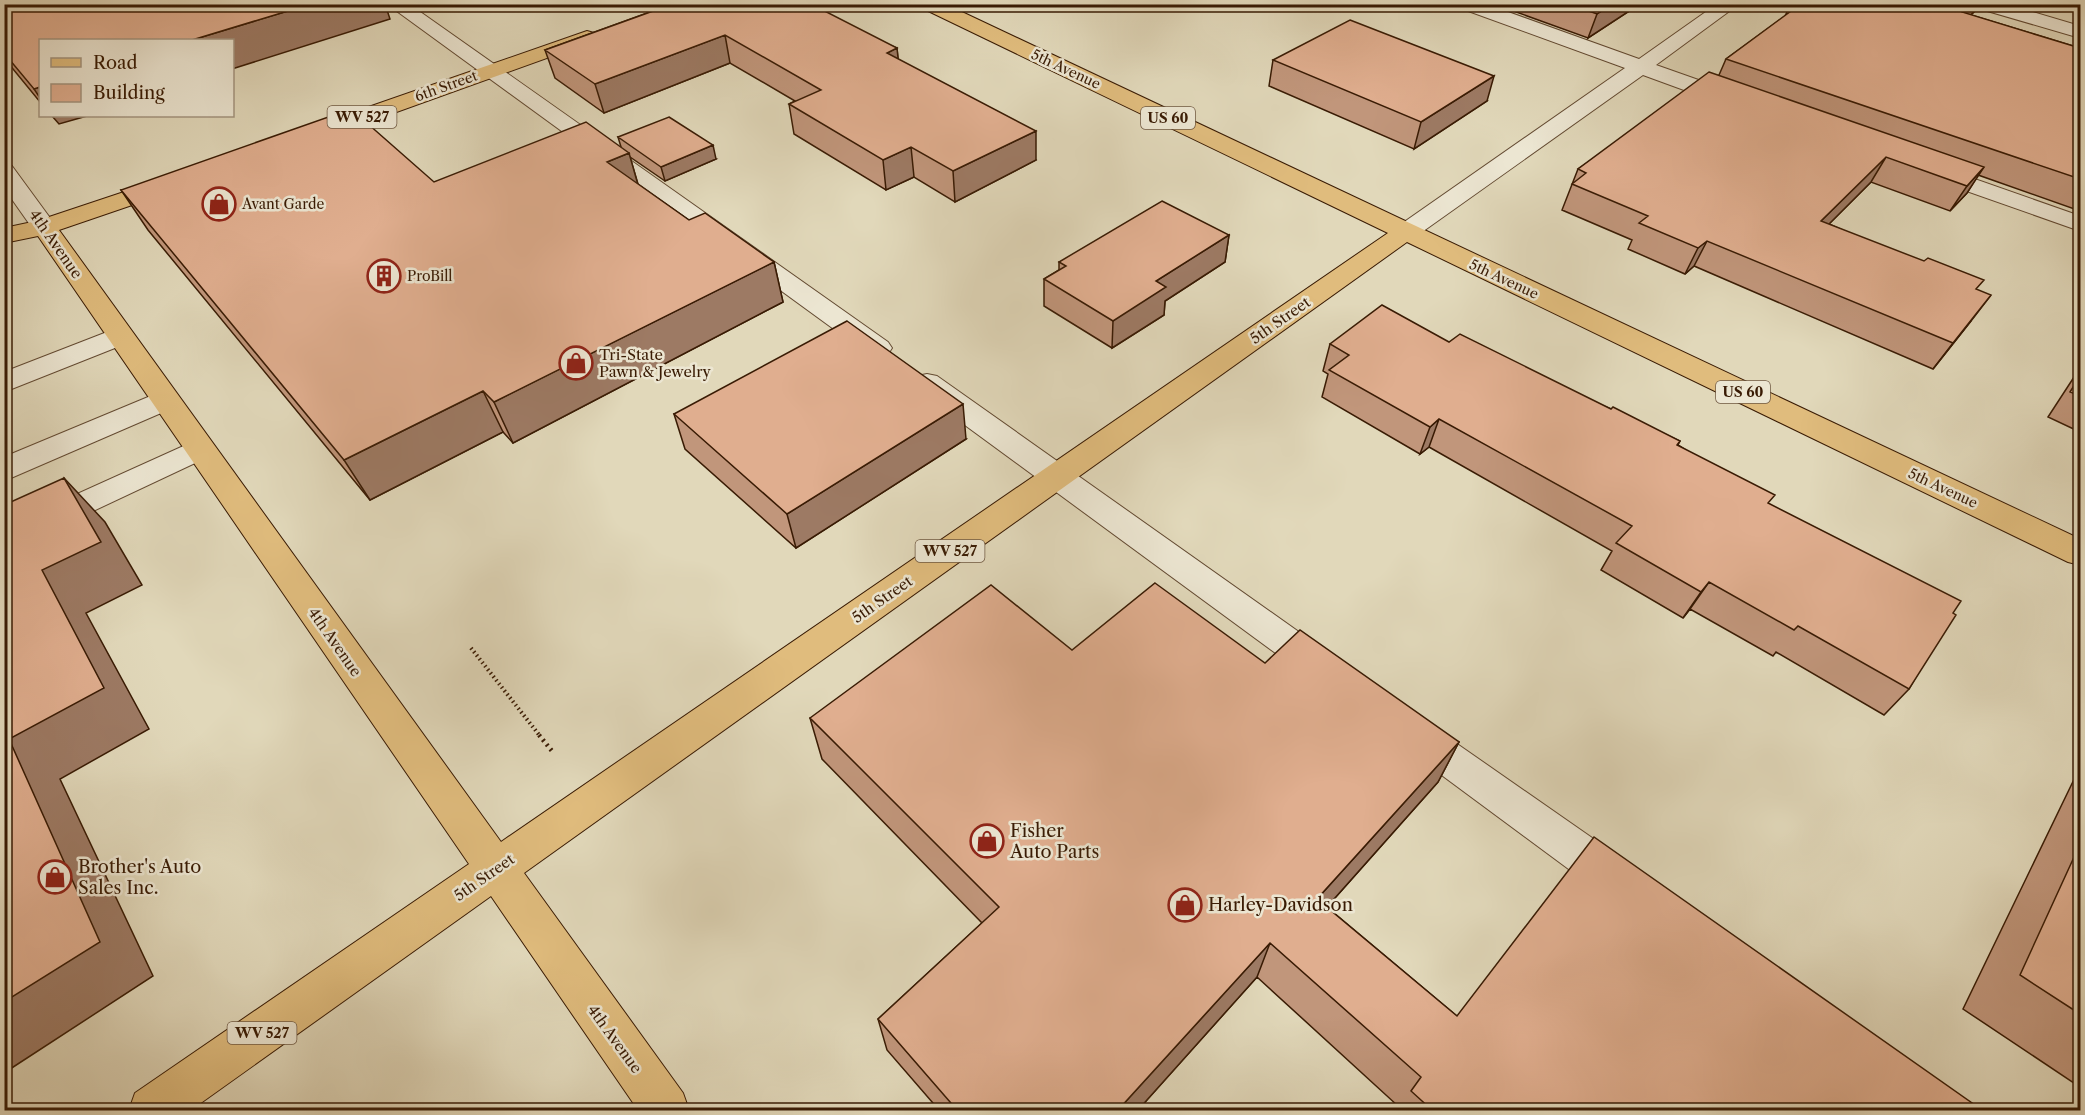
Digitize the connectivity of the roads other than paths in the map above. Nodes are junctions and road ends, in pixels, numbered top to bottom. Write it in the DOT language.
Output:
graph roads {
  1 [pos="396,4"];
  2 [pos="929,4"];
  3 [pos="1467,4"];
  4 [pos="1730,4"];
  5 [pos="1984,4"];
  6 [pos="610,29"];
  7 [pos="2080,32"];
  8 [pos="1641,67"];
  9 [pos="490,71"];
  10 [pos="1749,105"];
  11 [pos="297,140"];
  12 [pos="1904,160"];
  13 [pos="4,171"];
  14 [pos="186,179"];
  15 [pos="2080,224"];
  16 [pos="44,227"];
  17 [pos="1406,232"];
  18 [pos="4,236"];
  19 [pos="4,244"];
  20 [pos="120,336"];
  21 [pos="4,383"];
  22 [pos="165,400"];
  23 [pos="199,449"];
  24 [pos="4,470"];
  25 [pos="1056,477"];
  26 [pos="4,541"];
  27 [pos="2080,553"];
  28 [pos="495,869"];
  29 [pos="1645,899"];
  30 [pos="152,1110"];
  31 [pos="666,1110"];
  1 -- 9 [label="street"];
  2 -- 17 [label="main road, 5th Avenue / US 60"];
  3 -- 8 [label="street"];
  4 -- 8 [label="street, 5th Street"];
  5 -- 7 [label="street"];
  6 -- 9 [label="main road, 6th Street / WV 527"];
  8 -- 10 [label="street"];
  8 -- 17 [label="street, 5th Street"];
  9 -- 11 [label="main road, 6th Street / WV 527"];
  9 -- 25 [label="street"];
  12 -- 15 [label="street"];
  13 -- 16 [label="street, 4th Avenue"];
  14 -- 16 [label="main road"];
  16 -- 18 [label="main road"];
  16 -- 19 [label="main road"];
  16 -- 20 [label="main road, 4th Avenue"];
  17 -- 25 [label="main road, 5th Street / WV 527"];
  17 -- 27 [label="main road, 5th Avenue / US 60"];
  20 -- 21 [label="street"];
  20 -- 22 [label="main road, 4th Avenue"];
  22 -- 23 [label="main road, 4th Avenue"];
  22 -- 24 [label="street"];
  23 -- 26 [label="street"];
  23 -- 28 [label="main road, 4th Avenue"];
  25 -- 28 [label="main road, 5th Street / WV 527"];
  25 -- 29 [label="street"];
  28 -- 30 [label="main road, 5th Street / WV 527"];
  28 -- 31 [label="main road, 4th Avenue"];
}
